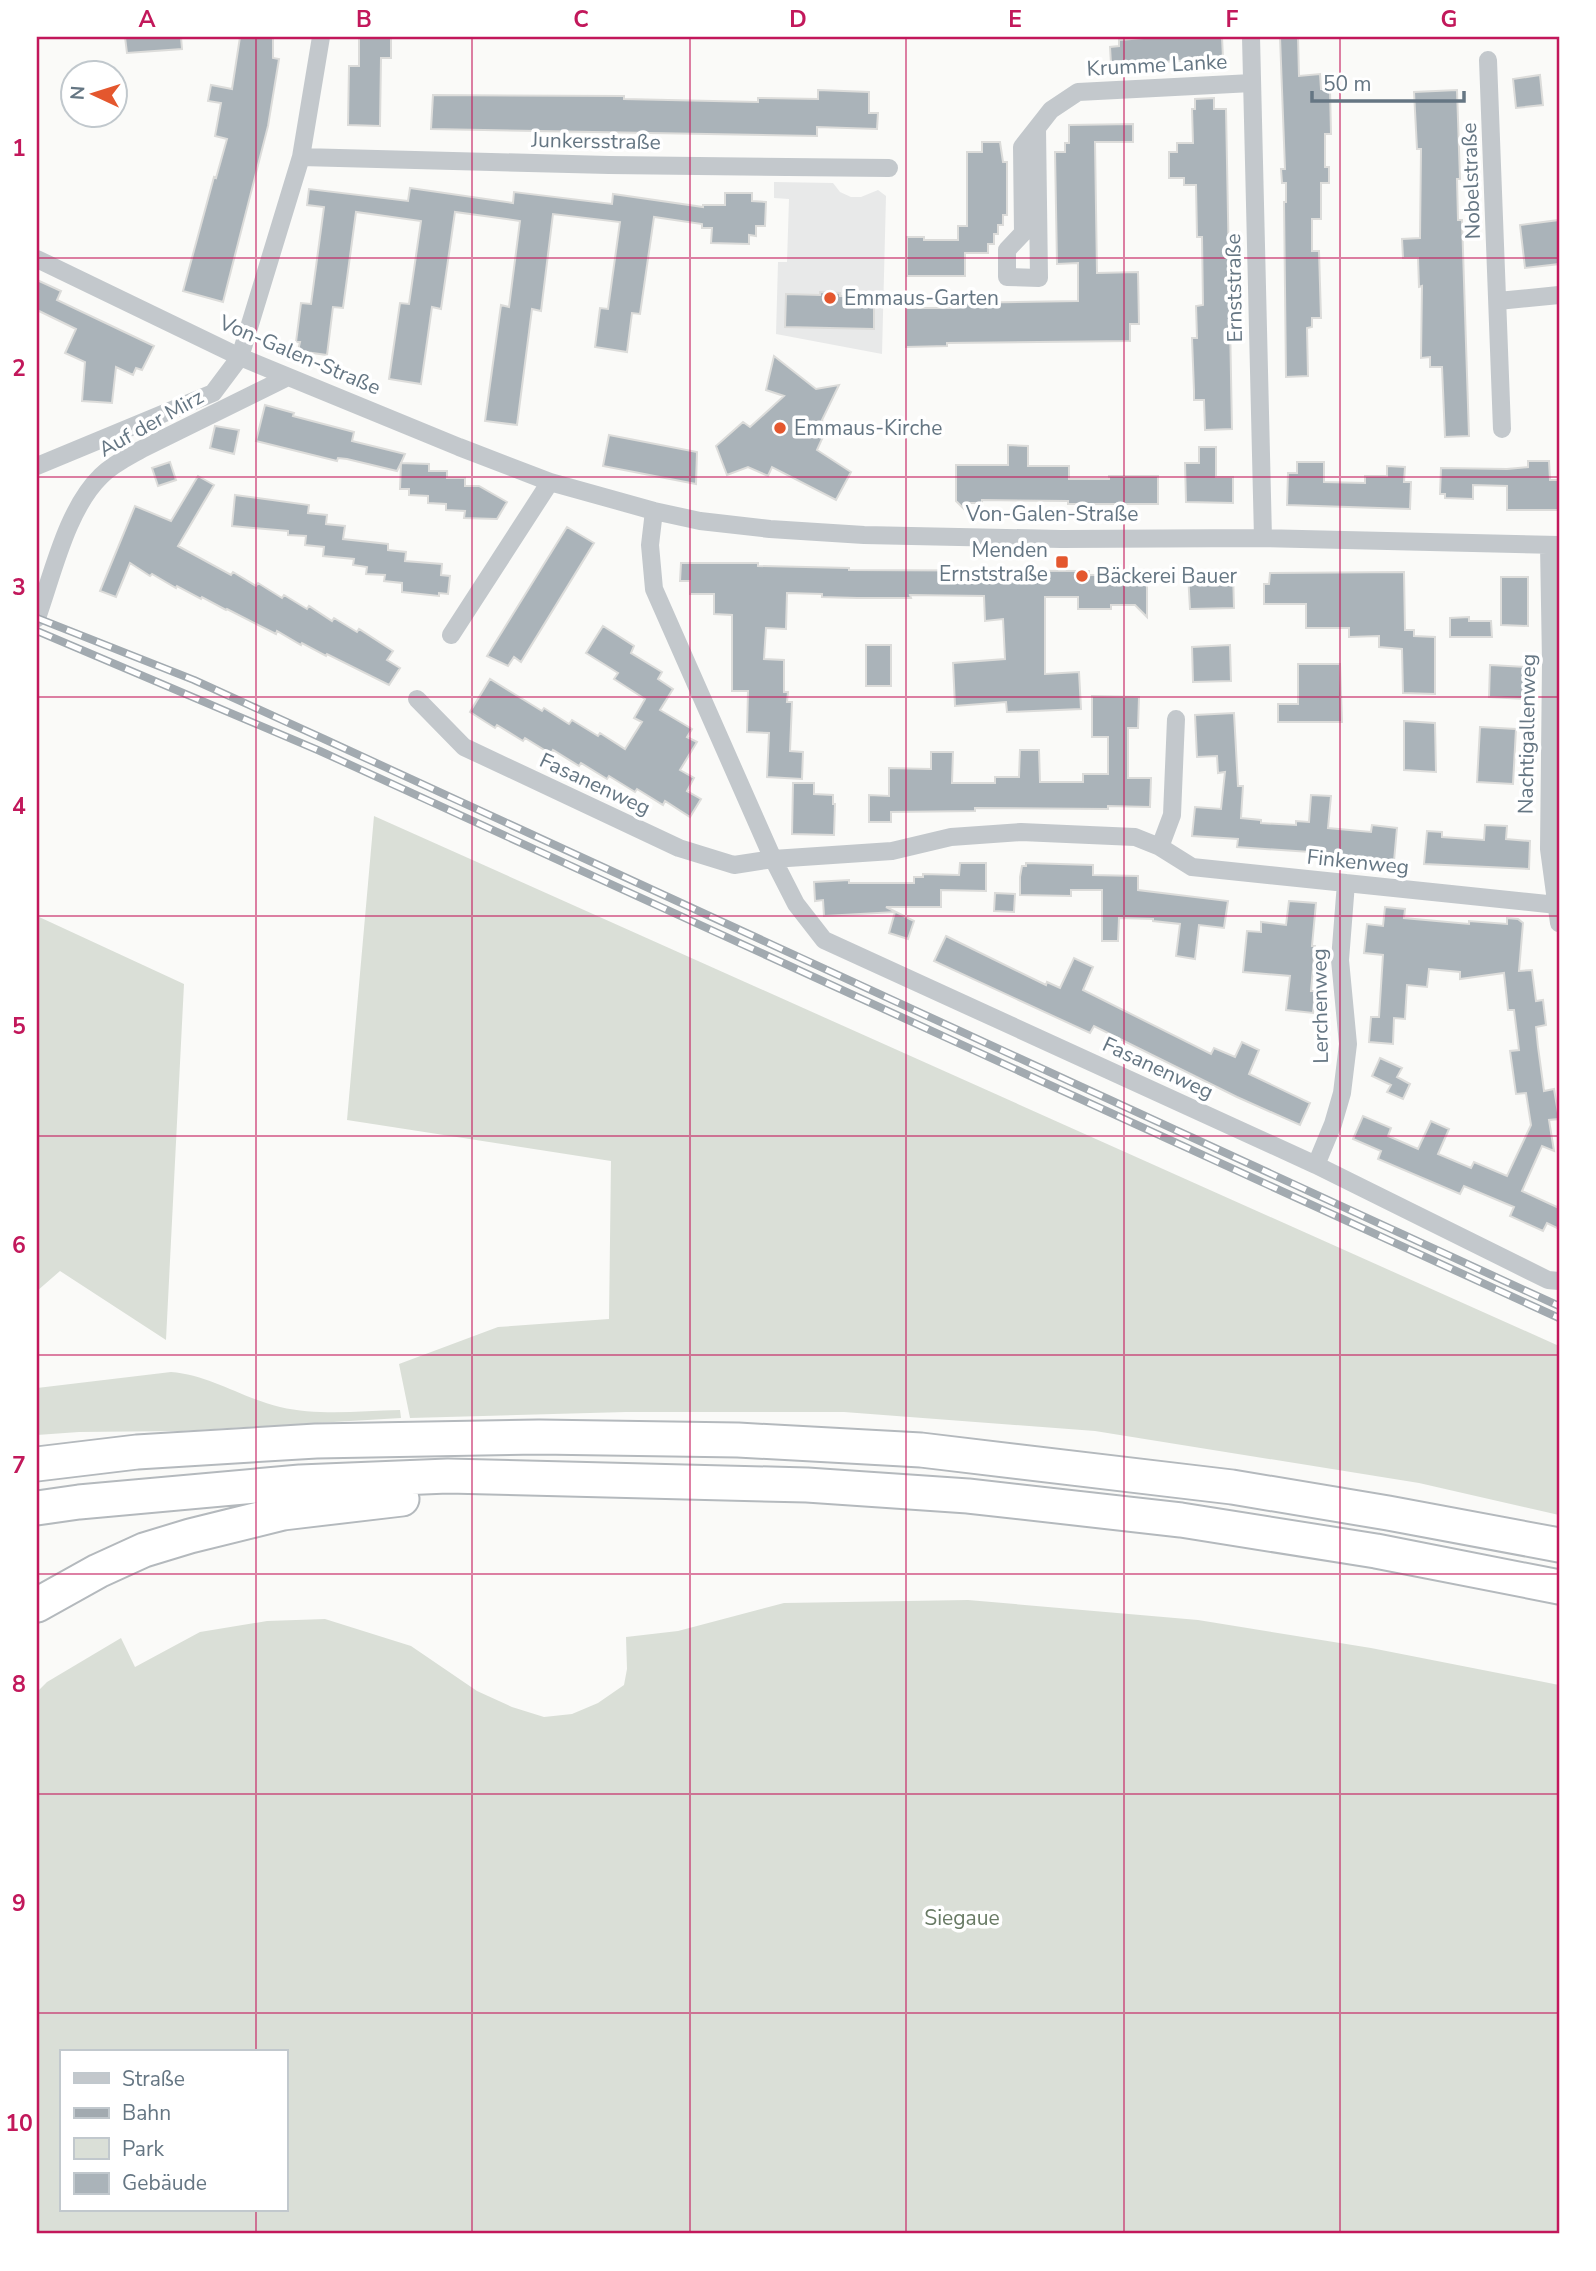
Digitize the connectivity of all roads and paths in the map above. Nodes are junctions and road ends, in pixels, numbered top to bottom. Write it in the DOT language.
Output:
graph roads {
  1 [pos="321,37"];
  2 [pos="1251,37"];
  3 [pos="1488,60"];
  4 [pos="1252,82"];
  5 [pos="1037,128"];
  6 [pos="301,157"];
  7 [pos="889,168"];
  8 [pos="37,259"];
  9 [pos="1559,295"];
  10 [pos="1498,301"];
  11 [pos="240,357"];
  12 [pos="288,377"];
  13 [pos="1502,429"];
  14 [pos="37,466"];
  15 [pos="550,482"];
  16 [pos="654,511"];
  17 [pos="1263,538"];
  18 [pos="1554,545"];
  19 [pos="37,618"];
  20 [pos="451,635"];
  21 [pos="417,699"];
  22 [pos="1176,719"];
  23 [pos="1160,847"];
  24 [pos="773,859"];
  25 [pos="1346,883"];
  26 [pos="1558,914"];
  27 [pos="1315,1166"];
  28 [pos="1559,1281"];
  29 [pos="37,1464"];
  30 [pos="613,1480"];
  31 [pos="37,1508"];
  32 [pos="1559,1545"];
  33 [pos="1559,1587"];
  34 [pos="37,1605"];
  1 -- 6 [label="street"];
  2 -- 4 [label="street, Ernststraße"];
  3 -- 10 [label="street, Nobelstraße"];
  4 -- 5 [label="street, Krumme Lanke"];
  4 -- 17 [label="street, Ernststraße"];
  5 -- 5 [label="street, Krumme Lanke"];
  6 -- 7 [label="street, Junkersstraße"];
  6 -- 11 [label="street"];
  8 -- 11 [label="street, Von-Galen-Straße"];
  9 -- 10 [label="street"];
  10 -- 13 [label="street, Nobelstraße"];
  11 -- 12 [label="street, Von-Galen-Straße"];
  11 -- 14 [label="street"];
  12 -- 15 [label="street, Von-Galen-Straße"];
  12 -- 19 [label="street, Auf der Mirz"];
  15 -- 16 [label="street, Von-Galen-Straße"];
  15 -- 20 [label="street"];
  16 -- 17 [label="street, Von-Galen-Straße"];
  16 -- 24 [label="street, Fasanenweg"];
  17 -- 18 [label="street, Von-Galen-Straße"];
  18 -- 26 [label="street, Nachtigallenweg"];
  21 -- 24 [label="street, Fasanenweg"];
  22 -- 23 [label="street"];
  23 -- 24 [label="street, Finkenweg"];
  23 -- 25 [label="street, Finkenweg"];
  24 -- 27 [label="street, Fasanenweg"];
  25 -- 26 [label="street, Finkenweg"];
  25 -- 27 [label="street, Lerchenweg"];
  27 -- 28 [label="street, Fasanenweg"];
  29 -- 32 [label="highway"];
  30 -- 31 [label="highway"];
  30 -- 33 [label="highway"];
  30 -- 34 [label="highway"];
}
